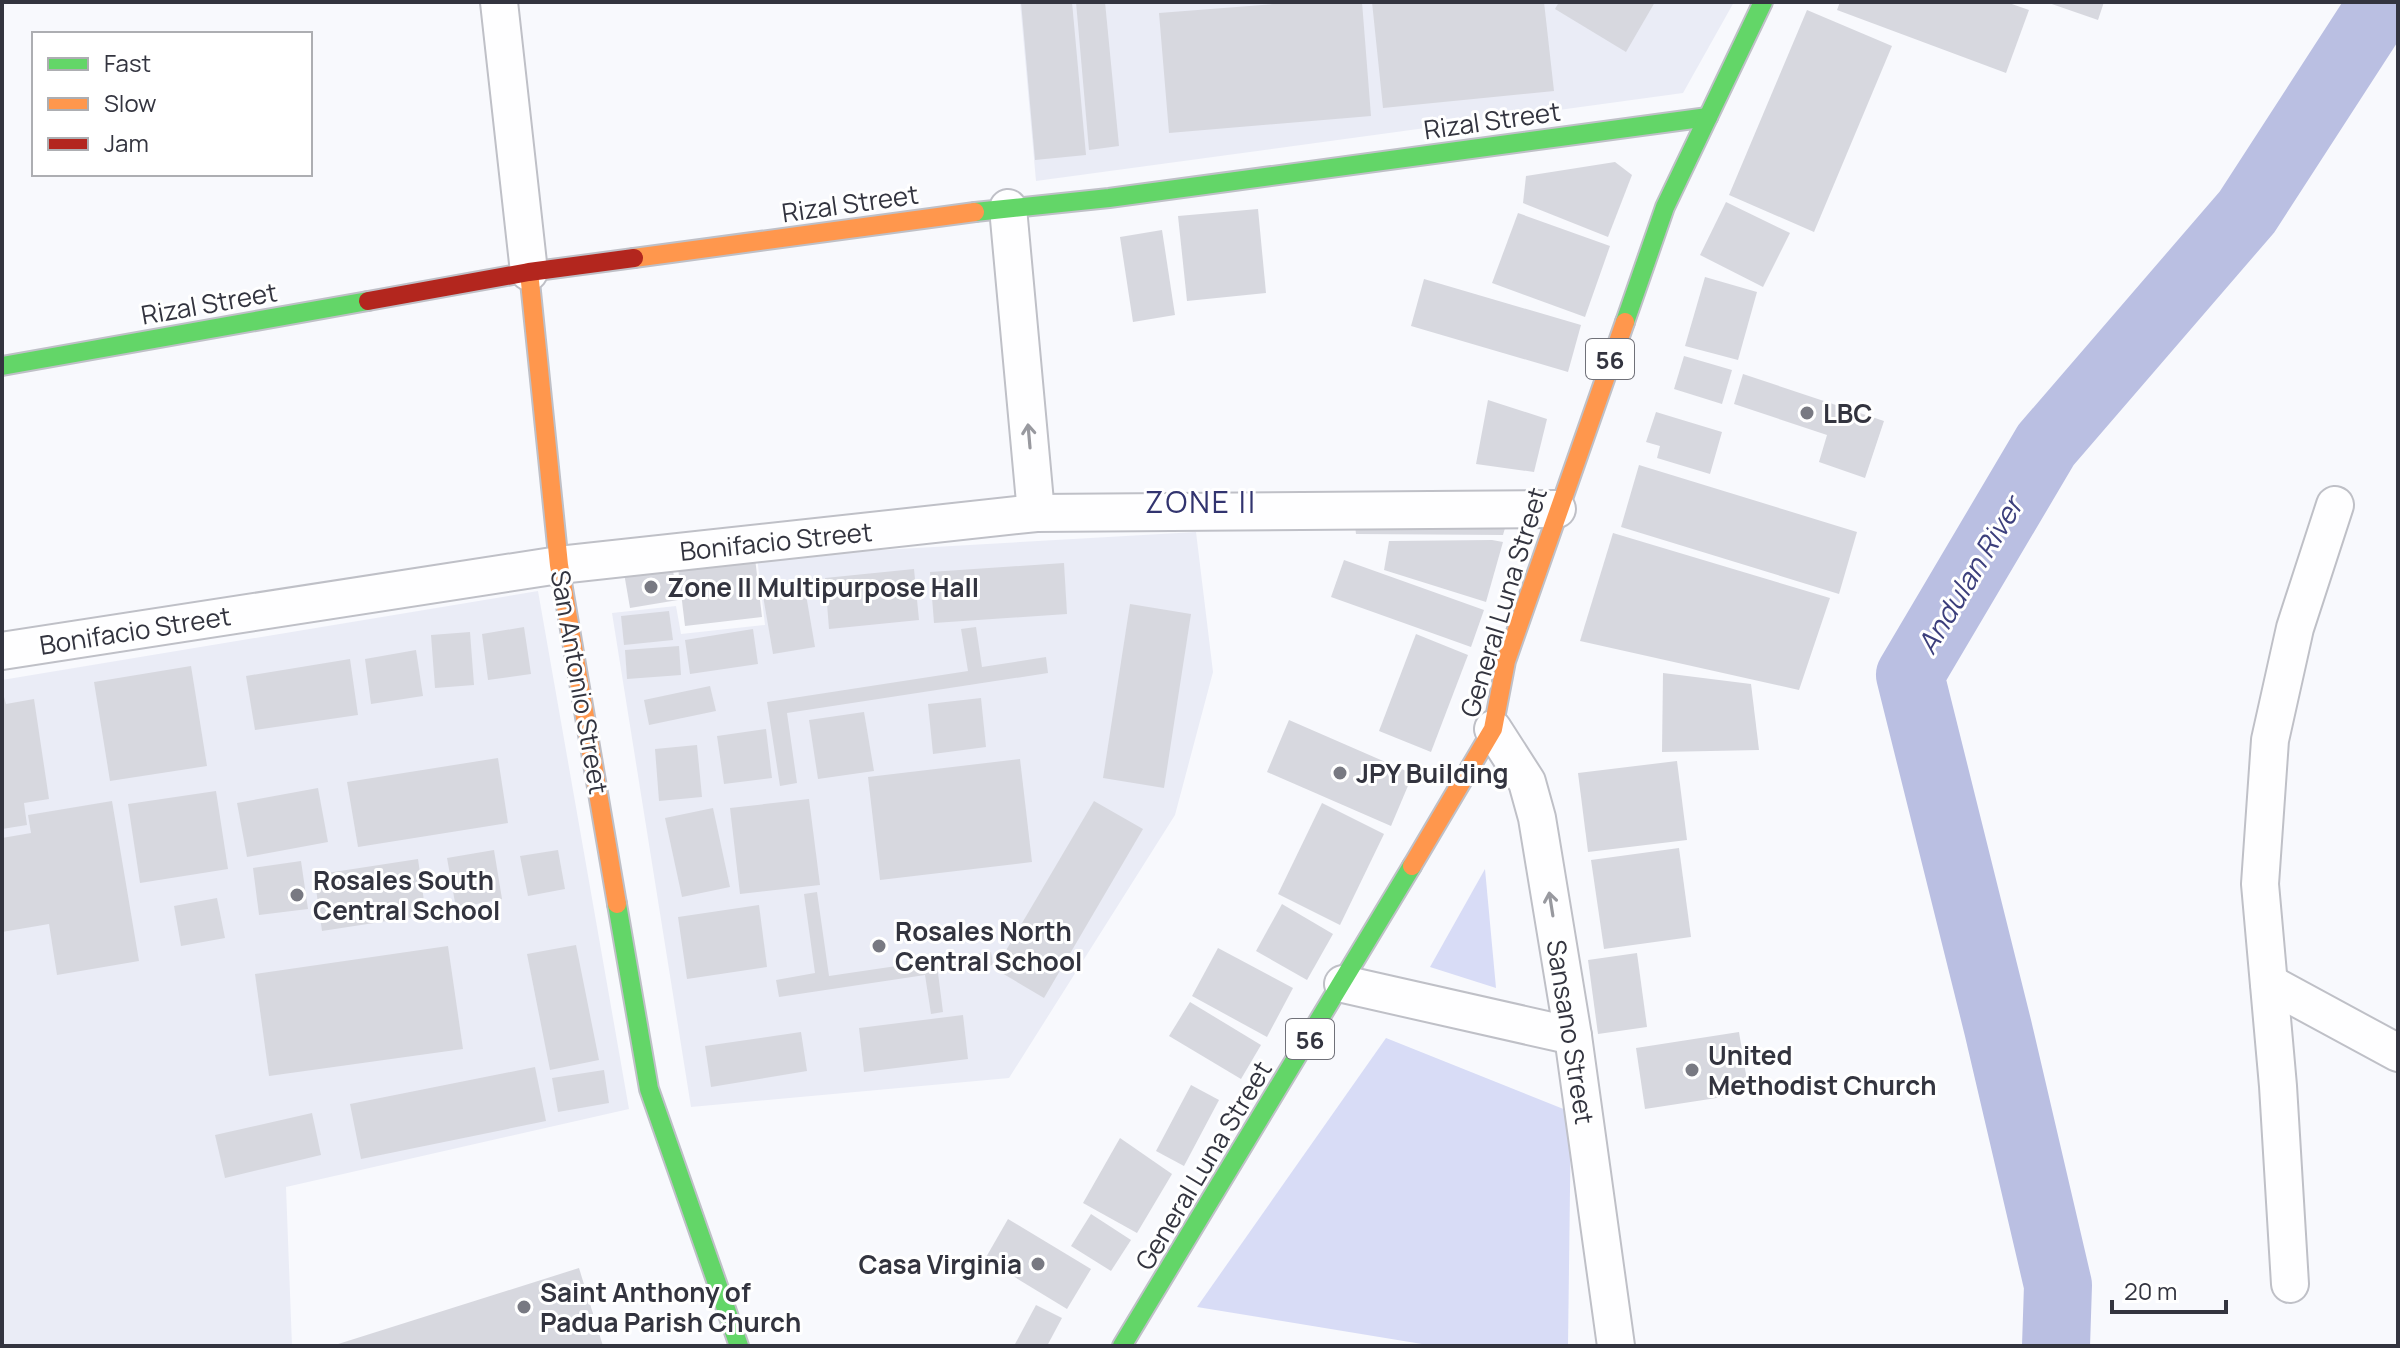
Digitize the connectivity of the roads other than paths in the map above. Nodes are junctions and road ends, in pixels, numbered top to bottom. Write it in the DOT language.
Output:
graph roads {
  1 [pos="499,2"];
  2 [pos="1763,2"];
  3 [pos="1708,117"];
  4 [pos="1008,208"];
  5 [pos="529,272"];
  6 [pos="2,366"];
  7 [pos="2335,505"];
  8 [pos="1557,509"];
  9 [pos="1036,513"];
  10 [pos="559,565"];
  11 [pos="2,651"];
  12 [pos="1493,729"];
  13 [pos="2269,983"];
  14 [pos="1343,984"];
  15 [pos="1573,1036"];
  16 [pos="2398,1053"];
  17 [pos="2290,1284"];
  18 [pos="739,1346"];
  19 [pos="1122,1346"];
  20 [pos="1616,1346"];
  1 -- 5 [label="street, San Antonio Street"];
  2 -- 3 [label="main road, General Luna Street / 56"];
  3 -- 4 [label="main road, Rizal Street"];
  3 -- 8 [label="main road, General Luna Street / 56"];
  4 -- 5 [label="main road, Rizal Street"];
  9 -- 4 [label="street, one-way"];
  5 -- 6 [label="main road, Rizal Street"];
  5 -- 10 [label="main road, San Antonio Street"];
  7 -- 13 [label="street"];
  8 -- 9 [label="street, Bonifacio Street"];
  8 -- 12 [label="main road, General Luna Street / 56"];
  9 -- 10 [label="street, Bonifacio Street"];
  10 -- 11 [label="street, Bonifacio Street"];
  10 -- 18 [label="main road, San Antonio Street"];
  12 -- 14 [label="main road, General Luna Street / 56"];
  15 -- 12 [label="street, Sansano Street, one-way"];
  13 -- 16 [label="street"];
  13 -- 17 [label="street"];
  14 -- 15 [label="street"];
  14 -- 19 [label="main road, General Luna Street / 56"];
  15 -- 20 [label="street, Sansano Street"];
}
